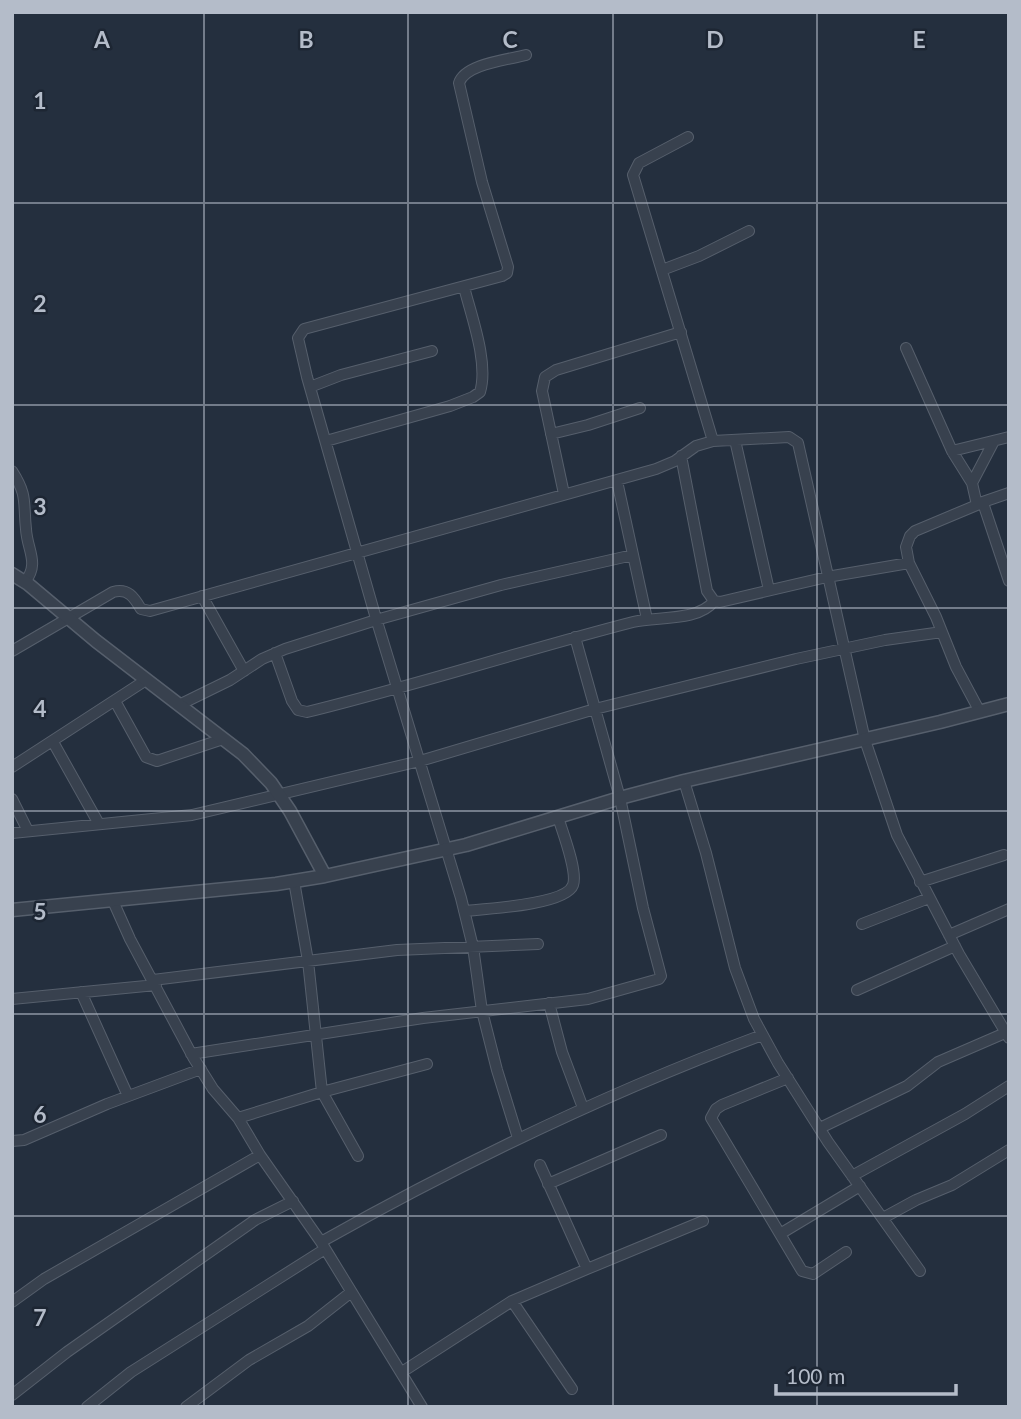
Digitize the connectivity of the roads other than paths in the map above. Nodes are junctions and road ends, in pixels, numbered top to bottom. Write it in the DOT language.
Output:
graph roads {
  1 [pos="526,55"];
  2 [pos="688,137"];
  3 [pos="749,231"];
  4 [pos="662,270"];
  5 [pos="464,286"];
  6 [pos="681,332"];
  7 [pos="906,348"];
  8 [pos="432,351"];
  9 [pos="310,387"];
  10 [pos="640,408"];
  11 [pos="551,434"];
  12 [pos="1009,437"];
  13 [pos="735,440"];
  14 [pos="326,441"];
  15 [pos="713,441"];
  16 [pos="994,441"];
  17 [pos="952,451"];
  18 [pos="681,456"];
  19 [pos="12,471"];
  20 [pos="617,481"];
  21 [pos="972,483"];
  22 [pos="1009,493"];
  23 [pos="564,494"];
  24 [pos="980,504"];
  25 [pos="358,552"];
  26 [pos="633,555"];
  27 [pos="1006,563"];
  28 [pos="909,564"];
  29 [pos="12,575"];
  30 [pos="827,577"];
  31 [pos="1009,581"];
  32 [pos="25,582"];
  33 [pos="769,590"];
  34 [pos="202,596"];
  35 [pos="714,601"];
  36 [pos="69,617"];
  37 [pos="647,619"];
  38 [pos="376,620"];
  39 [pos="942,632"];
  40 [pos="575,637"];
  41 [pos="844,649"];
  42 [pos="12,651"];
  43 [pos="275,653"];
  44 [pos="244,671"];
  45 [pos="146,680"];
  46 [pos="397,690"];
  47 [pos="115,701"];
  48 [pos="1009,704"];
  49 [pos="179,705"];
  50 [pos="595,709"];
  51 [pos="980,712"];
  52 [pos="223,739"];
  53 [pos="865,740"];
  54 [pos="53,741"];
  55 [pos="419,761"];
  56 [pos="12,767"];
  57 [pos="684,781"];
  58 [pos="279,795"];
  59 [pos="620,798"];
  60 [pos="12,799"];
  61 [pos="558,817"];
  62 [pos="99,824"];
  63 [pos="28,831"];
  64 [pos="12,833"];
  65 [pos="447,849"];
  66 [pos="1004,855"];
  67 [pos="325,876"];
  68 [pos="294,881"];
  69 [pos="920,882"];
  70 [pos="929,898"];
  71 [pos="113,901"];
  72 [pos="1009,909"];
  73 [pos="12,910"];
  74 [pos="464,911"];
  75 [pos="862,924"];
  76 [pos="949,935"];
  77 [pos="538,944"];
  78 [pos="955,946"];
  79 [pos="474,947"];
  80 [pos="308,961"];
  81 [pos="155,983"];
  82 [pos="857,990"];
  83 [pos="81,992"];
  84 [pos="12,999"];
  85 [pos="549,1003"];
  86 [pos="482,1011"];
  87 [pos="762,1035"];
  88 [pos="316,1036"];
  89 [pos="1007,1036"];
  90 [pos="191,1054"];
  91 [pos="427,1064"];
  92 [pos="201,1069"];
  93 [pos="788,1078"];
  94 [pos="1009,1086"];
  95 [pos="322,1092"];
  96 [pos="128,1096"];
  97 [pos="583,1108"];
  98 [pos="238,1118"];
  99 [pos="820,1128"];
  100 [pos="661,1135"];
  101 [pos="518,1138"];
  102 [pos="12,1140"];
  103 [pos="1009,1150"];
  104 [pos="261,1155"];
  105 [pos="358,1156"];
  106 [pos="540,1165"];
  107 [pos="852,1176"];
  108 [pos="548,1184"];
  109 [pos="860,1186"];
  110 [pos="293,1201"];
  111 [pos="883,1218"];
  112 [pos="703,1221"];
  113 [pos="780,1234"];
  114 [pos="323,1245"];
  115 [pos="846,1252"];
  116 [pos="587,1269"];
  117 [pos="920,1270"];
  118 [pos="350,1293"];
  119 [pos="512,1301"];
  120 [pos="12,1302"];
  121 [pos="402,1372"];
  122 [pos="572,1388"];
  123 [pos="12,1395"];
  124 [pos="87,1407"];
  125 [pos="187,1407"];
  126 [pos="422,1407"];
  1 -- 5 [label="street"];
  2 -- 4 [label="street"];
  3 -- 4 [label="street"];
  4 -- 6 [label="street"];
  5 -- 9 [label="street"];
  5 -- 14 [label="street"];
  6 -- 11 [label="street"];
  6 -- 15 [label="street"];
  7 -- 17 [label="street"];
  8 -- 9 [label="street"];
  9 -- 14 [label="street"];
  10 -- 11 [label="street"];
  11 -- 23 [label="street"];
  12 -- 16 [label="street"];
  13 -- 15 [label="street"];
  13 -- 30 [label="street"];
  13 -- 33 [label="street"];
  14 -- 25 [label="street"];
  15 -- 18 [label="street"];
  16 -- 17 [label="street"];
  16 -- 21 [label="street"];
  17 -- 21 [label="street"];
  18 -- 20 [label="street"];
  18 -- 35 [label="street"];
  19 -- 32 [label="street"];
  20 -- 23 [label="street"];
  20 -- 26 [label="street"];
  21 -- 24 [label="street"];
  22 -- 24 [label="street"];
  23 -- 25 [label="street"];
  24 -- 27 [label="street"];
  24 -- 28 [label="street"];
  25 -- 34 [label="street"];
  25 -- 38 [label="street"];
  26 -- 37 [label="street"];
  26 -- 38 [label="street"];
  27 -- 31 [label="street"];
  28 -- 30 [label="street"];
  28 -- 39 [label="street"];
  29 -- 32 [label="street"];
  30 -- 33 [label="street"];
  30 -- 41 [label="street"];
  32 -- 36 [label="street"];
  33 -- 35 [label="street"];
  34 -- 36 [label="street"];
  34 -- 44 [label="street"];
  35 -- 37 [label="street"];
  36 -- 42 [label="street"];
  36 -- 45 [label="street"];
  37 -- 40 [label="street"];
  38 -- 43 [label="street"];
  38 -- 46 [label="street"];
  39 -- 41 [label="street"];
  39 -- 51 [label="street"];
  40 -- 46 [label="street"];
  40 -- 50 [label="street"];
  41 -- 50 [label="street"];
  41 -- 53 [label="street"];
  43 -- 44 [label="street"];
  43 -- 46 [label="street"];
  44 -- 49 [label="street"];
  45 -- 47 [label="street"];
  45 -- 49 [label="street"];
  46 -- 55 [label="street"];
  47 -- 52 [label="street"];
  47 -- 54 [label="street"];
  48 -- 51 [label="street"];
  49 -- 52 [label="street"];
  50 -- 55 [label="street"];
  50 -- 59 [label="street"];
  51 -- 53 [label="street"];
  52 -- 58 [label="street"];
  53 -- 57 [label="street"];
  53 -- 69 [label="street"];
  54 -- 56 [label="street"];
  54 -- 62 [label="street"];
  55 -- 58 [label="street"];
  55 -- 65 [label="street"];
  57 -- 59 [label="street"];
  57 -- 87 [label="street"];
  58 -- 62 [label="street"];
  58 -- 67 [label="street"];
  59 -- 61 [label="street"];
  59 -- 85 [label="street"];
  60 -- 63 [label="street"];
  61 -- 65 [label="street"];
  61 -- 74 [label="street"];
  62 -- 63 [label="street"];
  63 -- 64 [label="street"];
  65 -- 67 [label="street"];
  65 -- 74 [label="street"];
  66 -- 69 [label="street"];
  67 -- 68 [label="street"];
  68 -- 71 [label="street"];
  68 -- 80 [label="street"];
  69 -- 70 [label="street"];
  70 -- 75 [label="street"];
  70 -- 76 [label="street"];
  71 -- 73 [label="street"];
  71 -- 81 [label="street"];
  72 -- 76 [label="street"];
  74 -- 79 [label="street"];
  76 -- 78 [label="street"];
  77 -- 79 [label="street"];
  78 -- 82 [label="street"];
  78 -- 89 [label="street"];
  79 -- 80 [label="street"];
  79 -- 86 [label="street"];
  80 -- 81 [label="street"];
  80 -- 88 [label="street"];
  81 -- 83 [label="street"];
  81 -- 90 [label="street"];
  83 -- 84 [label="street"];
  83 -- 96 [label="street"];
  85 -- 86 [label="street"];
  85 -- 97 [label="street"];
  86 -- 88 [label="street"];
  86 -- 101 [label="street"];
  87 -- 93 [label="street"];
  87 -- 97 [label="street"];
  88 -- 90 [label="street"];
  88 -- 95 [label="street"];
  89 -- 99 [label="street"];
  90 -- 92 [label="street"];
  91 -- 95 [label="street"];
  92 -- 96 [label="street"];
  92 -- 98 [label="street"];
  93 -- 99 [label="street"];
  93 -- 113 [label="street"];
  94 -- 107 [label="street"];
  95 -- 98 [label="street"];
  95 -- 105 [label="street"];
  96 -- 102 [label="street"];
  97 -- 101 [label="street"];
  98 -- 104 [label="street"];
  99 -- 107 [label="street"];
  100 -- 108 [label="street"];
  101 -- 114 [label="street"];
  103 -- 111 [label="street"];
  104 -- 110 [label="street"];
  104 -- 120 [label="street"];
  106 -- 108 [label="street"];
  107 -- 109 [label="street"];
  108 -- 116 [label="street"];
  109 -- 111 [label="street"];
  109 -- 113 [label="street"];
  110 -- 114 [label="street"];
  110 -- 123 [label="street"];
  111 -- 117 [label="street"];
  112 -- 116 [label="street"];
  113 -- 115 [label="street"];
  114 -- 118 [label="street"];
  114 -- 124 [label="street"];
  116 -- 119 [label="street"];
  118 -- 121 [label="street"];
  118 -- 125 [label="street"];
  119 -- 121 [label="street"];
  119 -- 122 [label="street"];
  121 -- 126 [label="street"];
}
